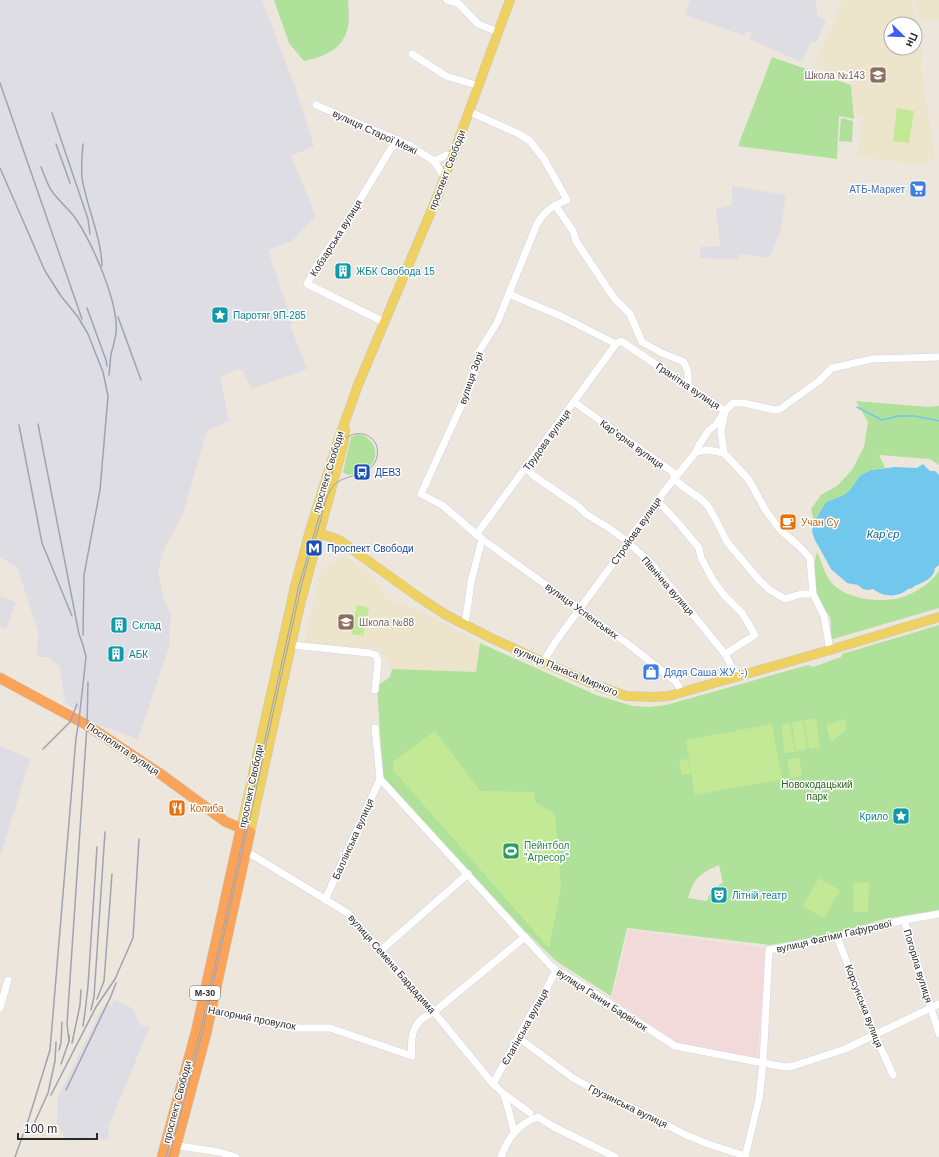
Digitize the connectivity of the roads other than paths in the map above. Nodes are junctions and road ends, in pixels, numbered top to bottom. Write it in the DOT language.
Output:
graph roads {
  1 [pos="447,0"];
  2 [pos="510,0"];
  3 [pos="498,32"];
  4 [pos="412,54"];
  5 [pos="479,86"];
  6 [pos="316,105"];
  7 [pos="470,112"];
  8 [pos="398,140"];
  9 [pos="452,158"];
  10 [pos="434,161"];
  11 [pos="446,176"];
  12 [pos="555,205"];
  13 [pos="509,294"];
  14 [pos="384,322"];
  15 [pos="642,342"];
  16 [pos="616,344"];
  17 [pos="627,344"];
  18 [pos="939,357"];
  19 [pos="688,386"];
  20 [pos="574,402"];
  21 [pos="725,411"];
  22 [pos="346,418"];
  23 [pos="696,452"];
  24 [pos="724,453"];
  25 [pos="526,468"];
  26 [pos="674,479"];
  27 [pos="659,502"];
  28 [pos="310,530"];
  29 [pos="320,533"];
  30 [pos="479,537"];
  31 [pos="628,543"];
  32 [pos="813,594"];
  33 [pos="580,609"];
  34 [pos="939,617"];
  35 [pos="465,625"];
  36 [pos="292,645"];
  37 [pos="830,650"];
  38 [pos="725,654"];
  39 [pos="543,662"];
  40 [pos="737,677"];
  41 [pos="0,678"];
  42 [pos="375,690"];
  43 [pos="680,693"];
  44 [pos="375,728"];
  45 [pos="380,779"];
  46 [pos="246,830"];
  47 [pos="242,851"];
  48 [pos="468,874"];
  49 [pos="325,900"];
  50 [pos="939,914"];
  51 [pos="904,920"];
  52 [pos="525,937"];
  53 [pos="837,937"];
  54 [pos="380,951"];
  55 [pos="556,970"];
  56 [pos="8,980"];
  57 [pos="939,1004"];
  58 [pos="930,1007"];
  59 [pos="0,1008"];
  60 [pos="206,1009"];
  61 [pos="434,1012"];
  62 [pos="939,1034"];
  63 [pos="875,1035"];
  64 [pos="519,1038"];
  65 [pos="763,1063"];
  66 [pos="893,1075"];
  67 [pos="493,1084"];
  68 [pos="504,1094"];
  69 [pos="530,1113"];
  70 [pos="514,1131"];
  71 [pos="171,1145"];
  72 [pos="746,1156"];
  73 [pos="162,1157"];
  74 [pos="173,1157"];
  75 [pos="236,1157"];
  76 [pos="501,1157"];
  77 [pos="615,1157"];
  1 -- 3 [label="street"];
  2 -- 3 [label="main road, проспект Свободи"];
  3 -- 5 [label="main road, проспект Свободи"];
  4 -- 5 [label="street"];
  5 -- 7 [label="main road, проспект Свободи"];
  6 -- 8 [label="street, вулиця Старої Межі"];
  7 -- 9 [label="main road, проспект Свободи"];
  7 -- 12 [label="street, вулиця Зорі"];
  8 -- 10 [label="street, вулиця Старої Межі"];
  8 -- 14 [label="street, Кобзарська вулиця"];
  9 -- 10 [label="street"];
  9 -- 11 [label="main road, проспект Свободи"];
  10 -- 11 [label="street, вулиця Старої Межі"];
  11 -- 14 [label="main road, проспект Свободи"];
  12 -- 13 [label="street, вулиця Зорі"];
  12 -- 15 [label="street"];
  13 -- 16 [label="street"];
  13 -- 30 [label="street, вулиця Зорі"];
  14 -- 22 [label="main road, проспект Свободи"];
  15 -- 17 [label="street"];
  15 -- 19 [label="street"];
  16 -- 17 [label="street"];
  16 -- 20 [label="street, Трудова вулиця"];
  17 -- 19 [label="street, Гранітна вулиця"];
  18 -- 21 [label="street, Стройова вулиця"];
  19 -- 21 [label="street, Гранітна вулиця"];
  20 -- 25 [label="street, Трудова вулиця"];
  20 -- 26 [label="street, Карʼєрна вулиця"];
  21 -- 23 [label="street, Стройова вулиця"];
  21 -- 24 [label="street, Гранітна вулиця"];
  22 -- 28 [label="main road, проспект Свободи"];
  22 -- 29 [label="main road, проспект Свободи"];
  23 -- 24 [label="street"];
  23 -- 26 [label="street, Стройова вулиця"];
  24 -- 32 [label="street"];
  25 -- 30 [label="street, Трудова вулиця"];
  25 -- 31 [label="street, Північна вулиця"];
  26 -- 27 [label="street, Стройова вулиця"];
  26 -- 32 [label="street, Карʼєрна вулиця"];
  27 -- 31 [label="street, Стройова вулиця"];
  27 -- 38 [label="street"];
  28 -- 29 [label="main road, вулиця Панаса Мирного"];
  28 -- 46 [label="main road, проспект Свободи"];
  29 -- 35 [label="main road, вулиця Панаса Мирного"];
  29 -- 36 [label="main road, проспект Свободи"];
  30 -- 33 [label="street, вулиця Успенських"];
  30 -- 35 [label="street, Трудова вулиця"];
  31 -- 33 [label="street, Стройова вулиця"];
  31 -- 38 [label="street, Північна вулиця"];
  32 -- 37 [label="street"];
  33 -- 39 [label="street, Стройова вулиця"];
  33 -- 43 [label="street, вулиця Успенських"];
  34 -- 37 [label="main road, вулиця Панаса Мирного"];
  35 -- 39 [label="main road, вулиця Панаса Мирного"];
  36 -- 42 [label="street"];
  36 -- 46 [label="main road, проспект Свободи"];
  37 -- 40 [label="main road, вулиця Панаса Мирного"];
  38 -- 40 [label="street, Північна вулиця"];
  39 -- 43 [label="main road, вулиця Панаса Мирного"];
  40 -- 43 [label="main road, вулиця Панаса Мирного"];
  41 -- 46 [label="highway, Посполита вулиця"];
  44 -- 45 [label="street"];
  45 -- 48 [label="street, вулиця Ганни Барвінок"];
  45 -- 49 [label="street, Баллінська вулиця"];
  46 -- 47 [label="highway, проспект Свободи / М-30"];
  47 -- 49 [label="street, вулиця Семена Бардадима"];
  47 -- 60 [label="highway, проспект Свободи / М-30"];
  48 -- 52 [label="street, вулиця Ганни Барвінок"];
  48 -- 54 [label="street"];
  49 -- 54 [label="street, вулиця Семена Бардадима"];
  50 -- 51 [label="street, вулиця Фатіми Гафурової"];
  51 -- 53 [label="street, вулиця Фатіми Гафурової"];
  51 -- 58 [label="street, Погоріла вулиця"];
  52 -- 55 [label="street, вулиця Ганни Барвінок"];
  52 -- 61 [label="street"];
  53 -- 63 [label="street, Корсунська вулиця"];
  53 -- 65 [label="street, вулиця Фатіми Гафурової"];
  54 -- 61 [label="street, вулиця Семена Бардадима"];
  55 -- 64 [label="street, Єлагінська вулиця"];
  55 -- 65 [label="street, вулиця Ганни Барвінок"];
  56 -- 59 [label="street"];
  57 -- 58 [label="street, вулиця Ганни Барвінок"];
  58 -- 62 [label="street, Погоріла вулиця"];
  58 -- 63 [label="street, вулиця Ганни Барвінок"];
  60 -- 61 [label="street, Нагорний провулок"];
  60 -- 71 [label="highway, проспект Свободи / М-30"];
  61 -- 67 [label="street, вулиця Семена Бардадима"];
  63 -- 65 [label="street, вулиця Ганни Барвінок"];
  63 -- 66 [label="street, Корсунська вулиця"];
  64 -- 67 [label="street, Єлагінська вулиця"];
  64 -- 72 [label="street, Грузинська вулиця"];
  65 -- 72 [label="street"];
  67 -- 68 [label="street, вулиця Семена Бардадима"];
  68 -- 69 [label="street, вулиця Семена Бардадима"];
  68 -- 70 [label="street"];
  70 -- 76 [label="street"];
  70 -- 77 [label="street"];
  71 -- 73 [label="highway, проспект Свободи / М-30"];
  71 -- 74 [label="highway, проспект Свободи / М-30"];
  71 -- 75 [label="street"];
}
